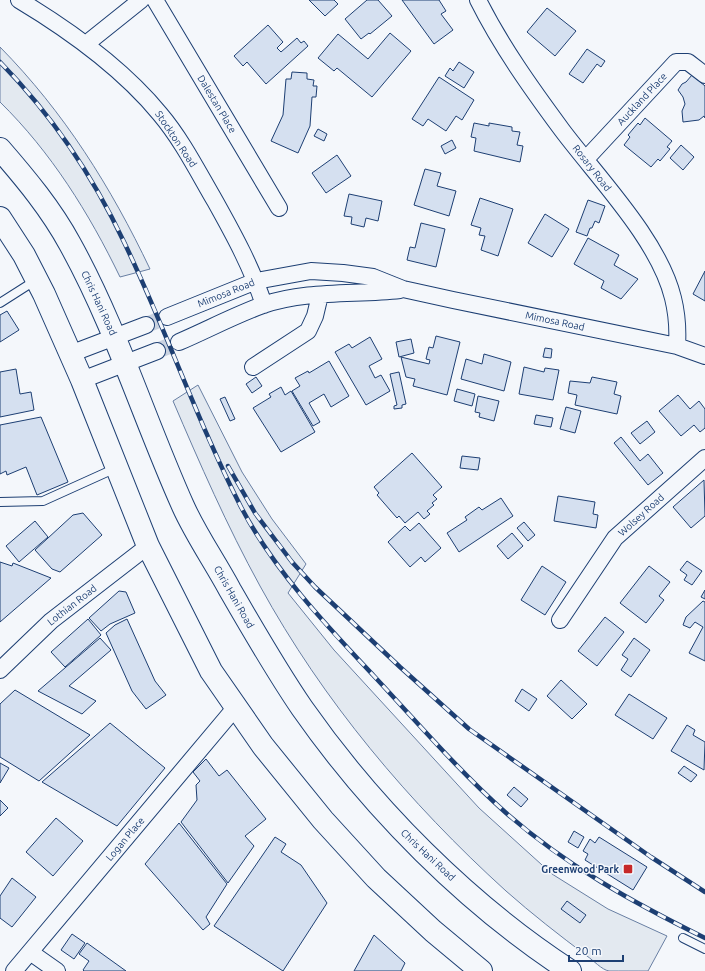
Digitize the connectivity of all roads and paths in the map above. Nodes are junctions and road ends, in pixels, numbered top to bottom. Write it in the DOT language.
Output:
graph roads {
  1 [pos="19,0"];
  2 [pos="141,0"];
  3 [pos="155,0"];
  4 [pos="478,0"];
  5 [pos="86,44"];
  6 [pos="705,75"];
  7 [pos="0,149"];
  8 [pos="586,159"];
  9 [pos="279,208"];
  10 [pos="0,218"];
  11 [pos="37,280"];
  12 [pos="256,281"];
  13 [pos="403,289"];
  14 [pos="320,295"];
  15 [pos="0,303"];
  16 [pos="264,305"];
  17 [pos="167,317"];
  18 [pos="146,325"];
  19 [pos="115,337"];
  20 [pos="179,342"];
  21 [pos="677,346"];
  22 [pos="157,351"];
  23 [pos="70,354"];
  24 [pos="705,356"];
  25 [pos="125,364"];
  26 [pos="253,367"];
  27 [pos="82,380"];
  28 [pos="705,458"];
  29 [pos="117,468"];
  30 [pos="0,502"];
  31 [pos="148,546"];
  32 [pos="560,620"];
  33 [pos="0,670"];
  34 [pos="235,708"];
  35 [pos="682,938"];
  36 [pos="705,949"];
  37 [pos="30,952"];
  38 [pos="14,971"];
  39 [pos="57,971"];
  40 [pos="481,971"];
  41 [pos="570,971"];
  1 -- 5 [label="street, Stockton Road"];
  2 -- 5 [label="street"];
  3 -- 9 [label="street, Dalestan Place"];
  4 -- 8 [label="street, Rosary Road"];
  5 -- 12 [label="street, Stockton Road"];
  6 -- 8 [label="street, Auckland Place"];
  7 -- 19 [label="main road, Chris Hani Road"];
  8 -- 21 [label="street, Rosary Road"];
  10 -- 11 [label="main road"];
  11 -- 15 [label="lane"];
  11 -- 23 [label="main road"];
  12 -- 13 [label="street, Mimosa Road"];
  12 -- 16 [label="street, Stockton Road"];
  12 -- 17 [label="street, Mimosa Road"];
  13 -- 14 [label="street, Mimosa Road"];
  13 -- 21 [label="street, Mimosa Road"];
  14 -- 16 [label="street, Mimosa Road"];
  14 -- 26 [label="street"];
  16 -- 20 [label="street, Mimosa Road"];
  18 -- 19 [label="street"];
  19 -- 23 [label="street"];
  19 -- 25 [label="main road, Chris Hani Road"];
  21 -- 24 [label="street, Mimosa Road"];
  22 -- 25 [label="street"];
  23 -- 27 [label="main road"];
  25 -- 27 [label="street"];
  25 -- 41 [label="main road, Chris Hani Road"];
  27 -- 29 [label="main road"];
  28 -- 32 [label="street, Wolsey Road"];
  29 -- 30 [label="lane"];
  29 -- 31 [label="main road"];
  31 -- 33 [label="street, Lothian Road"];
  31 -- 34 [label="main road"];
  34 -- 37 [label="street, Logan Place"];
  34 -- 40 [label="main road"];
  35 -- 36 [label="lane"];
  37 -- 38 [label="street, Logan Place"];
  37 -- 39 [label="street"];
}
